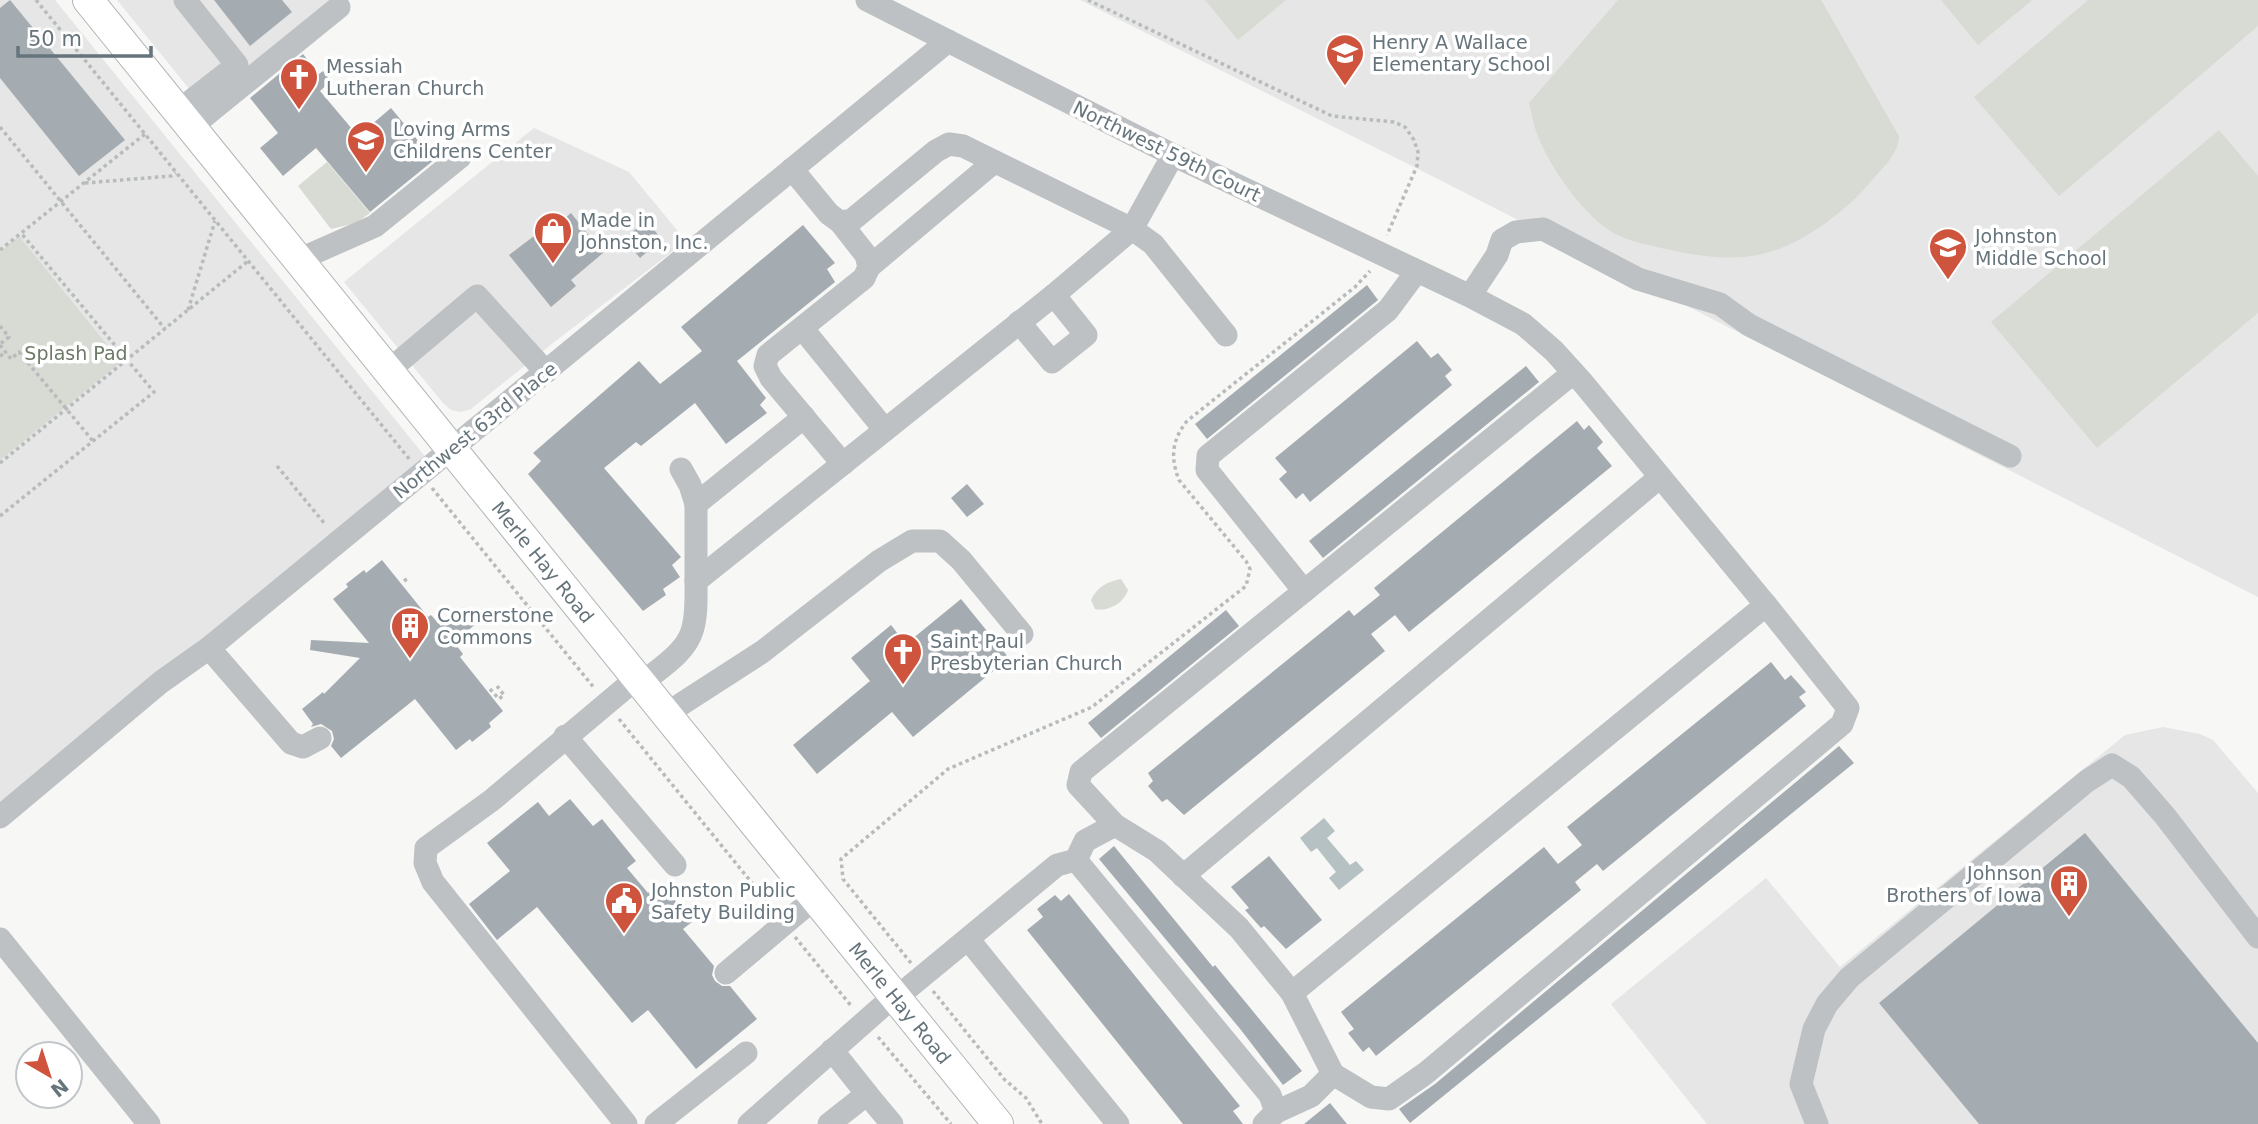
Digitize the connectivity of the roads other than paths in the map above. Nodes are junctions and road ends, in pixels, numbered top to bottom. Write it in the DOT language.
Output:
graph roads {
  1 [pos="185,0"];
  2 [pos="867,0"];
  3 [pos="101,5"];
  4 [pos="339,7"];
  5 [pos="948,41"];
  6 [pos="184,119"];
  7 [pos="1173,155"];
  8 [pos="460,157"];
  9 [pos="994,162"];
  10 [pos="792,169"];
  11 [pos="839,222"];
  12 [pos="1132,229"];
  13 [pos="298,260"];
  14 [pos="869,267"];
  15 [pos="1417,271"];
  16 [pos="1054,295"];
  17 [pos="1470,296"];
  18 [pos="1019,322"];
  19 [pos="802,328"];
  20 [pos="1226,335"];
  21 [pos="388,371"];
  22 [pos="546,372"];
  23 [pos="1573,373"];
  24 [pos="804,417"];
  25 [pos="885,430"];
  26 [pos="452,449"];
  27 [pos="2010,456"];
  28 [pos="843,464"];
  29 [pos="681,469"];
  30 [pos="1660,477"];
  31 [pos="696,504"];
  32 [pos="696,581"];
  33 [pos="1304,591"];
  34 [pos="1766,605"];
  35 [pos="1022,634"];
  36 [pos="209,648"];
  37 [pos="639,681"];
  38 [pos="666,714"];
  39 [pos="565,736"];
  40 [pos="320,738"];
  41 [pos="0,817"];
  42 [pos="1115,825"];
  43 [pos="1076,860"];
  44 [pos="675,865"];
  45 [pos="1183,876"];
  46 [pos="815,898"];
  47 [pos="2258,937"];
  48 [pos="0,939"];
  49 [pos="968,939"];
  50 [pos="726,973"];
  51 [pos="1292,993"];
  52 [pos="895,997"];
  53 [pos="832,1050"];
  54 [pos="746,1053"];
  55 [pos="1334,1074"];
  56 [pos="867,1094"];
  57 [pos="1270,1118"];
  58 [pos="149,1124"];
  59 [pos="626,1124"];
  60 [pos="656,1124"];
  61 [pos="749,1124"];
  62 [pos="829,1124"];
  63 [pos="892,1124"];
  64 [pos="998,1124"];
  65 [pos="1118,1124"];
  66 [pos="1817,1124"];
  1 -- 6 [label="street"];
  2 -- 5 [label="street, Northwest 59th Court"];
  3 -- 6 [label="main road, Merle Hay Road"];
  4 -- 6 [label="street"];
  5 -- 7 [label="street, Northwest 59th Court"];
  5 -- 10 [label="street, Northwest 63rd Place"];
  6 -- 13 [label="main road, Merle Hay Road"];
  7 -- 12 [label="street"];
  7 -- 15 [label="street, Northwest 59th Court"];
  8 -- 13 [label="street"];
  9 -- 11 [label="street"];
  9 -- 12 [label="street"];
  9 -- 14 [label="street"];
  10 -- 11 [label="street"];
  10 -- 22 [label="street, Northwest 63rd Place"];
  11 -- 14 [label="street"];
  12 -- 16 [label="street"];
  12 -- 20 [label="street"];
  13 -- 21 [label="main road, Merle Hay Road"];
  14 -- 19 [label="street"];
  15 -- 17 [label="street, Northwest 59th Court"];
  15 -- 33 [label="street"];
  16 -- 18 [label="street"];
  16 -- 18 [label="street"];
  17 -- 23 [label="street, Northwest 59th Court"];
  17 -- 27 [label="street"];
  18 -- 25 [label="street"];
  19 -- 24 [label="street"];
  19 -- 25 [label="street"];
  21 -- 22 [label="street"];
  21 -- 26 [label="main road, Merle Hay Road"];
  22 -- 26 [label="street, Northwest 63rd Place"];
  23 -- 30 [label="street, Northwest 59th Court"];
  23 -- 33 [label="street"];
  24 -- 28 [label="street"];
  24 -- 31 [label="street"];
  25 -- 28 [label="street"];
  26 -- 36 [label="street, Northwest 63rd Place"];
  26 -- 37 [label="main road, Merle Hay Road"];
  28 -- 32 [label="street"];
  29 -- 31 [label="street"];
  30 -- 34 [label="street, Northwest 59th Court"];
  30 -- 45 [label="street"];
  31 -- 32 [label="street"];
  32 -- 37 [label="street"];
  33 -- 42 [label="street"];
  34 -- 51 [label="street"];
  34 -- 55 [label="street, Northwest 59th Court"];
  35 -- 38 [label="street"];
  36 -- 40 [label="street"];
  36 -- 41 [label="street, Northwest 63rd Place"];
  37 -- 38 [label="main road, Merle Hay Road"];
  37 -- 39 [label="street"];
  38 -- 46 [label="main road, Merle Hay Road"];
  39 -- 44 [label="street"];
  39 -- 59 [label="street"];
  42 -- 43 [label="street"];
  42 -- 45 [label="street"];
  43 -- 49 [label="street"];
  43 -- 57 [label="street"];
  45 -- 51 [label="street"];
  46 -- 50 [label="street"];
  46 -- 52 [label="main road, Merle Hay Road"];
  47 -- 66 [label="street"];
  48 -- 58 [label="street"];
  49 -- 52 [label="street"];
  49 -- 65 [label="street"];
  51 -- 55 [label="street"];
  52 -- 53 [label="street"];
  52 -- 64 [label="main road, Merle Hay Road"];
  53 -- 56 [label="street"];
  53 -- 61 [label="street"];
  54 -- 60 [label="street"];
  55 -- 57 [label="street"];
  56 -- 62 [label="street"];
  56 -- 63 [label="street"];
}
